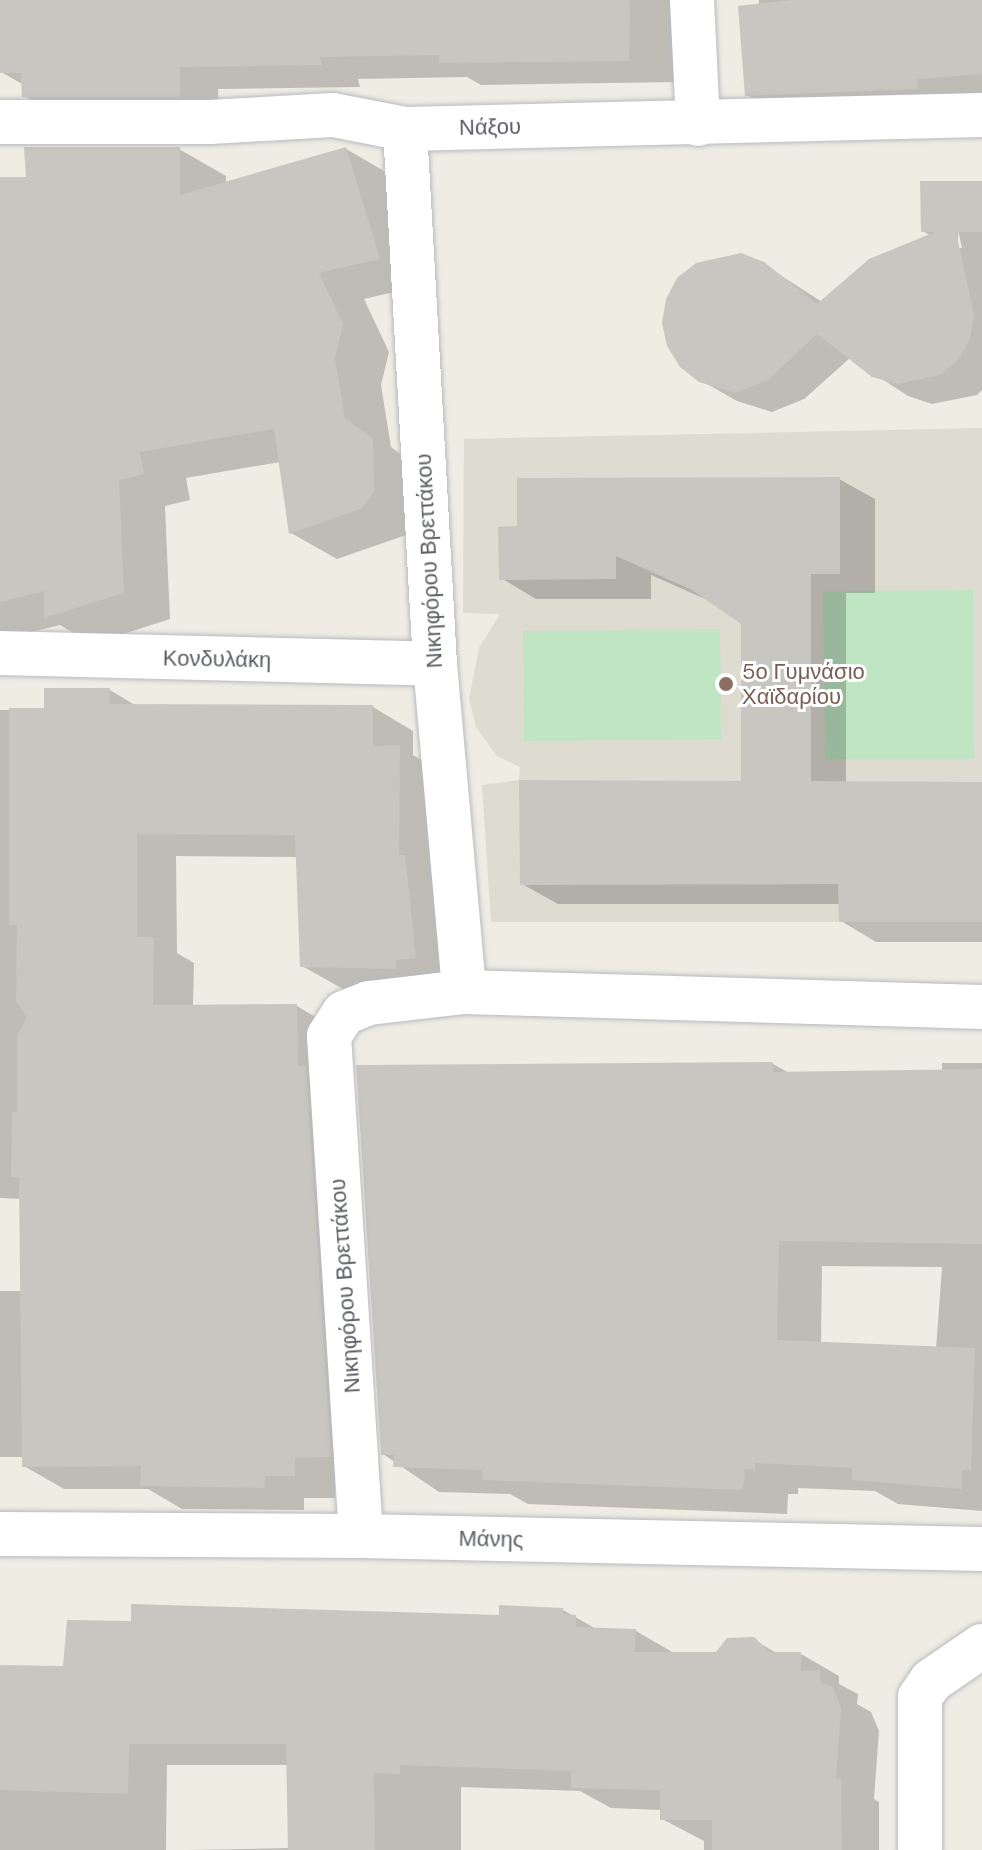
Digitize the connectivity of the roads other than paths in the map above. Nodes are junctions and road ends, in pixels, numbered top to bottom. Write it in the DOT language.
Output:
graph roads {
  1 [pos="692,0"];
  2 [pos="982,115"];
  3 [pos="0,122"];
  4 [pos="698,124"];
  5 [pos="405,129"];
  6 [pos="0,653"];
  7 [pos="435,664"];
  8 [pos="464,992"];
  9 [pos="982,1007"];
  10 [pos="0,1534"];
  11 [pos="361,1536"];
  12 [pos="982,1549"];
  13 [pos="982,1646"];
  14 [pos="982,1679"];
  15 [pos="931,1681"];
  16 [pos="920,1850"];
  1 -- 4 [label="street"];
  2 -- 4 [label="street, Νάξου"];
  3 -- 5 [label="street, Νάξου"];
  4 -- 5 [label="street, Νάξου"];
  5 -- 7 [label="street, Νικηφόρου Βρεττάκου"];
  6 -- 7 [label="street, Κονδυλάκη"];
  7 -- 8 [label="street, Νικηφόρου Βρεττάκου"];
  8 -- 9 [label="street"];
  8 -- 11 [label="street, Νικηφόρου Βρεττάκου"];
  10 -- 11 [label="street, Μάνης"];
  11 -- 12 [label="street, Μάνης"];
  13 -- 15 [label="street"];
  14 -- 15 [label="street"];
  15 -- 16 [label="street"];
}
